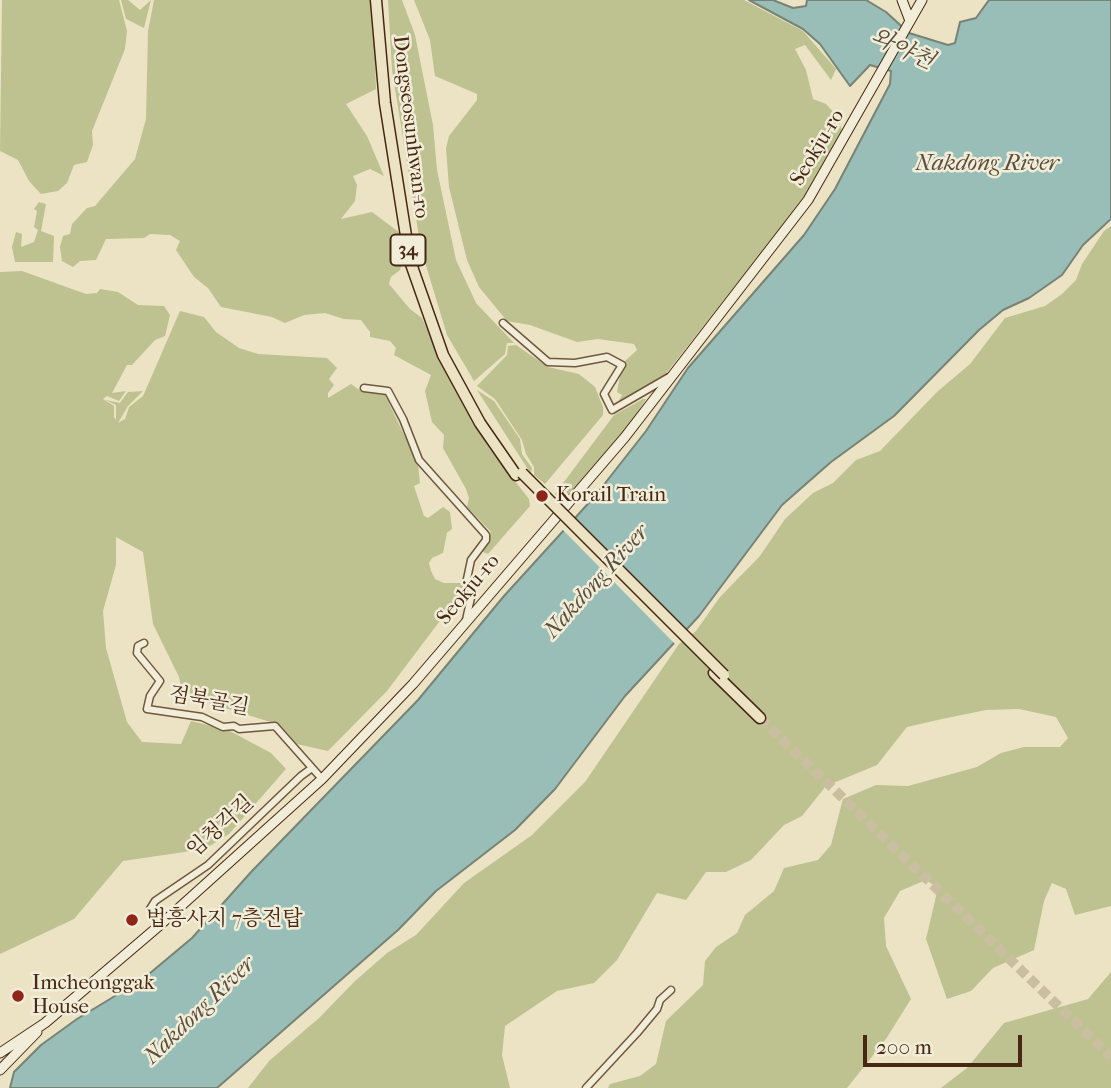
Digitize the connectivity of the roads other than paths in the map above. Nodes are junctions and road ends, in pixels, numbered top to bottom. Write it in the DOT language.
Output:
graph roads {
  1 [pos="378,0"];
  2 [pos="902,0"];
  3 [pos="920,0"];
  4 [pos="910,21"];
  5 [pos="503,323"];
  6 [pos="669,377"];
  7 [pos="363,388"];
  8 [pos="466,620"];
  9 [pos="144,643"];
  10 [pos="762,716"];
  11 [pos="313,768"];
  12 [pos="322,779"];
  13 [pos="160,925"];
  14 [pos="671,990"];
  15 [pos="45,1023"];
  16 [pos="0,1053"];
  17 [pos="0,1070"];
  18 [pos="586,1088"];
  1 -- 10 [label="highway, Dongseosunhwan-ro / 34, bridge"];
  2 -- 4 [label="street"];
  3 -- 4 [label="street"];
  4 -- 6 [label="street, Seokju-ro"];
  5 -- 6 [label="street"];
  6 -- 8 [label="street, Seokju-ro"];
  7 -- 8 [label="street"];
  8 -- 12 [label="street, Seokju-ro"];
  9 -- 11 [label="street, 점북골길"];
  11 -- 12 [label="street, 점북골길"];
  11 -- 13 [label="street, 임청각길"];
  12 -- 13 [label="street, Seokju-ro"];
  13 -- 15 [label="street, Seokju-ro"];
  14 -- 18 [label="street"];
  15 -- 16 [label="street, Seokju-ro"];
  15 -- 17 [label="street"];
}
